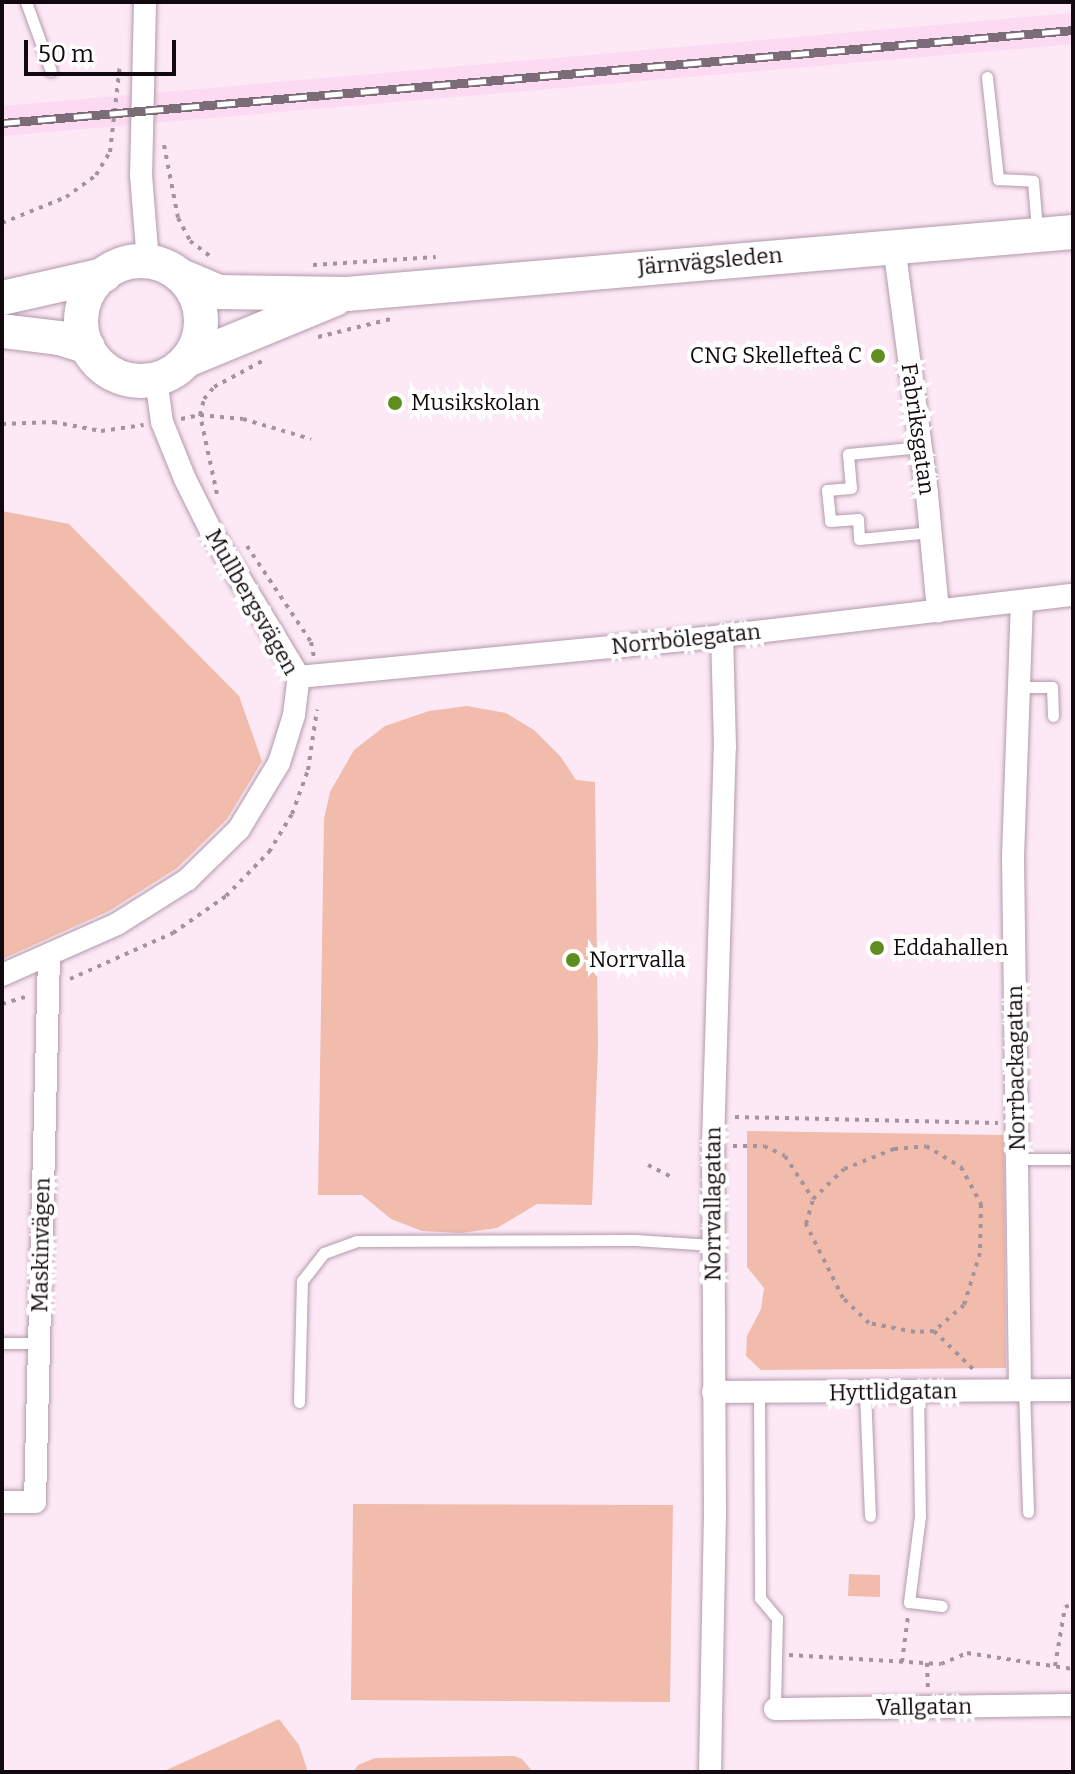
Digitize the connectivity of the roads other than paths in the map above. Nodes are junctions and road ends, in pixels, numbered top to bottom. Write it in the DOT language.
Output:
graph roads {
  1 [pos="26,2"];
  2 [pos="145,2"];
  3 [pos="51,71"];
  4 [pos="987,77"];
  5 [pos="1073,232"];
  6 [pos="1038,235"];
  7 [pos="894,246"];
  8 [pos="148,262"];
  9 [pos="104,275"];
  10 [pos="181,276"];
  11 [pos="347,294"];
  12 [pos="2,298"];
  13 [pos="2,331"];
  14 [pos="88,347"];
  15 [pos="187,360"];
  16 [pos="156,379"];
  17 [pos="921,447"];
  18 [pos="931,532"];
  19 [pos="1073,595"];
  20 [pos="1022,601"];
  21 [pos="938,611"];
  22 [pos="722,636"];
  23 [pos="308,676"];
  24 [pos="1020,687"];
  25 [pos="1053,716"];
  26 [pos="49,955"];
  27 [pos="2,975"];
  28 [pos="1017,1159"];
  29 [pos="1073,1159"];
  30 [pos="712,1245"];
  31 [pos="2,1343"];
  32 [pos="39,1343"];
  33 [pos="1022,1390"];
  34 [pos="1073,1390"];
  35 [pos="918,1391"];
  36 [pos="713,1392"];
  37 [pos="759,1392"];
  38 [pos="865,1392"];
  39 [pos="299,1402"];
  40 [pos="2,1502"];
  41 [pos="1028,1512"];
  42 [pos="870,1516"];
  43 [pos="942,1606"];
  44 [pos="1073,1705"];
  45 [pos="775,1709"];
  46 [pos="710,1772"];
  1 -- 3 [label="lane"];
  2 -- 8 [label="street"];
  4 -- 6 [label="lane"];
  5 -- 6 [label="main road, Järnvägsleden"];
  6 -- 7 [label="main road, Järnvägsleden"];
  7 -- 11 [label="main road, Järnvägsleden"];
  7 -- 17 [label="street, Fabriksgatan"];
  8 -- 9 [label="main road"];
  8 -- 10 [label="main road"];
  9 -- 12 [label="main road"];
  9 -- 14 [label="main road"];
  10 -- 11 [label="main road, Järnvägsleden"];
  10 -- 15 [label="main road"];
  11 -- 15 [label="main road, Järnvägsleden"];
  13 -- 14 [label="main road"];
  14 -- 16 [label="main road"];
  15 -- 16 [label="main road"];
  16 -- 23 [label="street, Mullbergsvägen"];
  17 -- 18 [label="street, Fabriksgatan"];
  17 -- 18 [label="lane"];
  18 -- 21 [label="street, Fabriksgatan"];
  19 -- 20 [label="street, Norrbölegatan"];
  20 -- 21 [label="street, Norrbölegatan"];
  20 -- 24 [label="street, Norrbackagatan"];
  21 -- 22 [label="street, Norrbölegatan"];
  22 -- 23 [label="street, Norrbölegatan"];
  22 -- 30 [label="street, Norrvallagatan"];
  23 -- 26 [label="street, Mullbergsvägen"];
  24 -- 25 [label="lane"];
  24 -- 28 [label="street, Norrbackagatan"];
  26 -- 27 [label="street, Mullbergsvägen"];
  26 -- 32 [label="street, Maskinvägen"];
  28 -- 29 [label="lane"];
  28 -- 33 [label="street, Norrbackagatan"];
  30 -- 36 [label="street, Norrvallagatan"];
  30 -- 39 [label="lane"];
  31 -- 32 [label="lane"];
  32 -- 40 [label="street, Maskinvägen"];
  33 -- 34 [label="street, Hyttlidgatan"];
  33 -- 35 [label="street, Hyttlidgatan"];
  33 -- 41 [label="lane"];
  35 -- 38 [label="street, Hyttlidgatan"];
  35 -- 43 [label="lane"];
  36 -- 37 [label="street, Hyttlidgatan"];
  36 -- 46 [label="street, Norrvallagatan"];
  37 -- 38 [label="street, Hyttlidgatan"];
  37 -- 45 [label="lane"];
  38 -- 42 [label="lane"];
  44 -- 45 [label="street, Vallgatan"];
}
